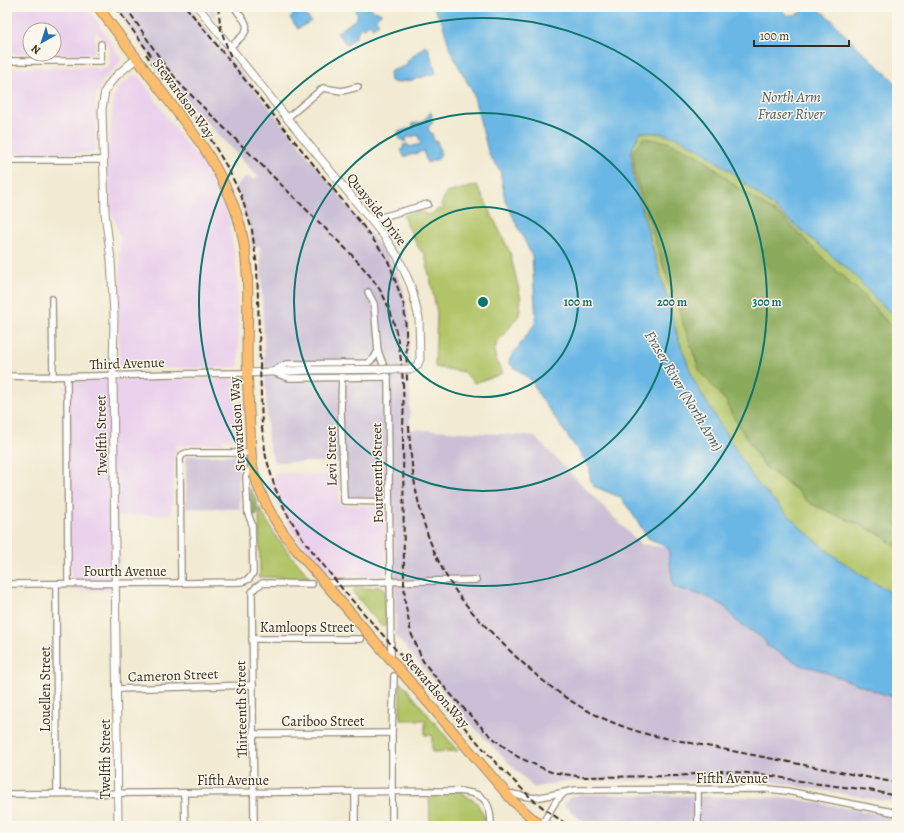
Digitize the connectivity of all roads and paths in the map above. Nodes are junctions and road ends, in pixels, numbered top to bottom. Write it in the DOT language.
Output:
graph roads {
  1 [pos="98,7"];
  2 [pos="198,7"];
  3 [pos="235,7"];
  4 [pos="101,44"];
  5 [pos="230,47"];
  6 [pos="137,58"];
  7 [pos="7,61"];
  8 [pos="358,87"];
  9 [pos="287,118"];
  10 [pos="7,160"];
  11 [pos="103,160"];
  12 [pos="428,204"];
  13 [pos="371,220"];
  14 [pos="368,292"];
  15 [pos="52,298"];
  16 [pos="378,351"];
  17 [pos="342,364"];
  18 [pos="272,372"];
  19 [pos="247,373"];
  20 [pos="113,375"];
  21 [pos="7,376"];
  22 [pos="53,377"];
  23 [pos="67,377"];
  24 [pos="342,377"];
  25 [pos="388,377"];
  26 [pos="251,453"];
  27 [pos="252,464"];
  28 [pos="390,502"];
  29 [pos="476,580"];
  30 [pos="389,582"];
  31 [pos="68,583"];
  32 [pos="116,583"];
  33 [pos="181,583"];
  34 [pos="325,583"];
  35 [pos="7,584"];
  36 [pos="56,584"];
  37 [pos="312,584"];
  38 [pos="252,639"];
  39 [pos="361,639"];
  40 [pos="390,658"];
  41 [pos="394,676"];
  42 [pos="253,685"];
  43 [pos="117,689"];
  44 [pos="392,733"];
  45 [pos="254,734"];
  46 [pos="698,790"];
  47 [pos="254,792"];
  48 [pos="355,792"];
  49 [pos="392,792"];
  50 [pos="118,793"];
  51 [pos="184,793"];
  52 [pos="506,793"];
  53 [pos="564,793"];
  54 [pos="7,794"];
  55 [pos="57,794"];
  56 [pos="897,812"];
  57 [pos="118,826"];
  58 [pos="185,826"];
  59 [pos="254,826"];
  60 [pos="355,826"];
  61 [pos="392,826"];
  62 [pos="491,826"];
  63 [pos="541,826"];
  64 [pos="698,826"];
  1 -- 6 [label="main road, Stewardson Way"];
  2 -- 5 [label="street, Quayside Drive"];
  3 -- 5 [label="street"];
  4 -- 7 [label="street"];
  5 -- 9 [label="street, Quayside Drive"];
  6 -- 11 [label="street, Twelfth Street"];
  6 -- 19 [label="main road, Stewardson Way"];
  8 -- 9 [label="street"];
  9 -- 13 [label="street, Quayside Drive"];
  10 -- 11 [label="street"];
  11 -- 20 [label="street, Twelfth Street"];
  12 -- 13 [label="street"];
  13 -- 18 [label="street, Quayside Drive, bridge"];
  14 -- 16 [label="street, Fourteenth Street"];
  15 -- 22 [label="street"];
  16 -- 17 [label="street"];
  16 -- 25 [label="street, Fourteenth Street"];
  17 -- 18 [label="street"];
  17 -- 24 [label="street, Levi Street"];
  18 -- 19 [label="street, Quayside Drive"];
  18 -- 24 [label="street"];
  19 -- 20 [label="street, Third Avenue"];
  19 -- 26 [label="main road, Stewardson Way"];
  20 -- 23 [label="street, Third Avenue"];
  20 -- 32 [label="street, Twelfth Street"];
  21 -- 22 [label="street, Third Avenue"];
  22 -- 23 [label="street, Third Avenue"];
  23 -- 31 [label="street"];
  24 -- 25 [label="street"];
  24 -- 28 [label="street, Levi Street"];
  25 -- 28 [label="street, Fourteenth Street"];
  26 -- 27 [label="main road, Stewardson Way"];
  26 -- 33 [label="street"];
  27 -- 33 [label="street, Fourth Avenue"];
  27 -- 34 [label="main road, Stewardson Way"];
  28 -- 30 [label="street, Fourteenth Street"];
  29 -- 30 [label="street"];
  30 -- 34 [label="street"];
  30 -- 40 [label="street, Fourteenth Street"];
  31 -- 32 [label="street, Fourth Avenue"];
  31 -- 36 [label="street, Fourth Avenue"];
  32 -- 33 [label="street, Fourth Avenue"];
  32 -- 43 [label="street, Twelfth Street"];
  34 -- 40 [label="main road, Stewardson Way"];
  35 -- 36 [label="street, Fourth Avenue"];
  36 -- 55 [label="street, Louellen Street"];
  37 -- 38 [label="street, Thirteenth Street"];
  38 -- 39 [label="street, Kamloops Street"];
  38 -- 42 [label="street, Thirteenth Street"];
  40 -- 52 [label="main road, Stewardson Way"];
  41 -- 44 [label="street"];
  42 -- 43 [label="street, Cameron Street"];
  42 -- 45 [label="street, Thirteenth Street"];
  43 -- 50 [label="street, Twelfth Street"];
  44 -- 45 [label="street, Cariboo Street"];
  44 -- 49 [label="street"];
  45 -- 47 [label="street, Thirteenth Street"];
  46 -- 53 [label="street, Fifth Avenue"];
  46 -- 56 [label="street, Fifth Avenue"];
  46 -- 64 [label="street"];
  47 -- 48 [label="street, Fifth Avenue"];
  47 -- 51 [label="street, Fifth Avenue"];
  47 -- 59 [label="street, Thirteenth Street"];
  48 -- 49 [label="street, Fifth Avenue"];
  48 -- 60 [label="street"];
  49 -- 61 [label="street"];
  49 -- 62 [label="street, Fifth Avenue"];
  50 -- 51 [label="street, Fifth Avenue"];
  50 -- 55 [label="street, Fifth Avenue"];
  50 -- 57 [label="street, Twelfth Street"];
  51 -- 58 [label="street"];
  52 -- 53 [label="street, Fifth Avenue"];
  52 -- 63 [label="main road, Stewardson Way"];
  53 -- 63 [label="street"];
  54 -- 55 [label="street, Fifth Avenue"];
}
